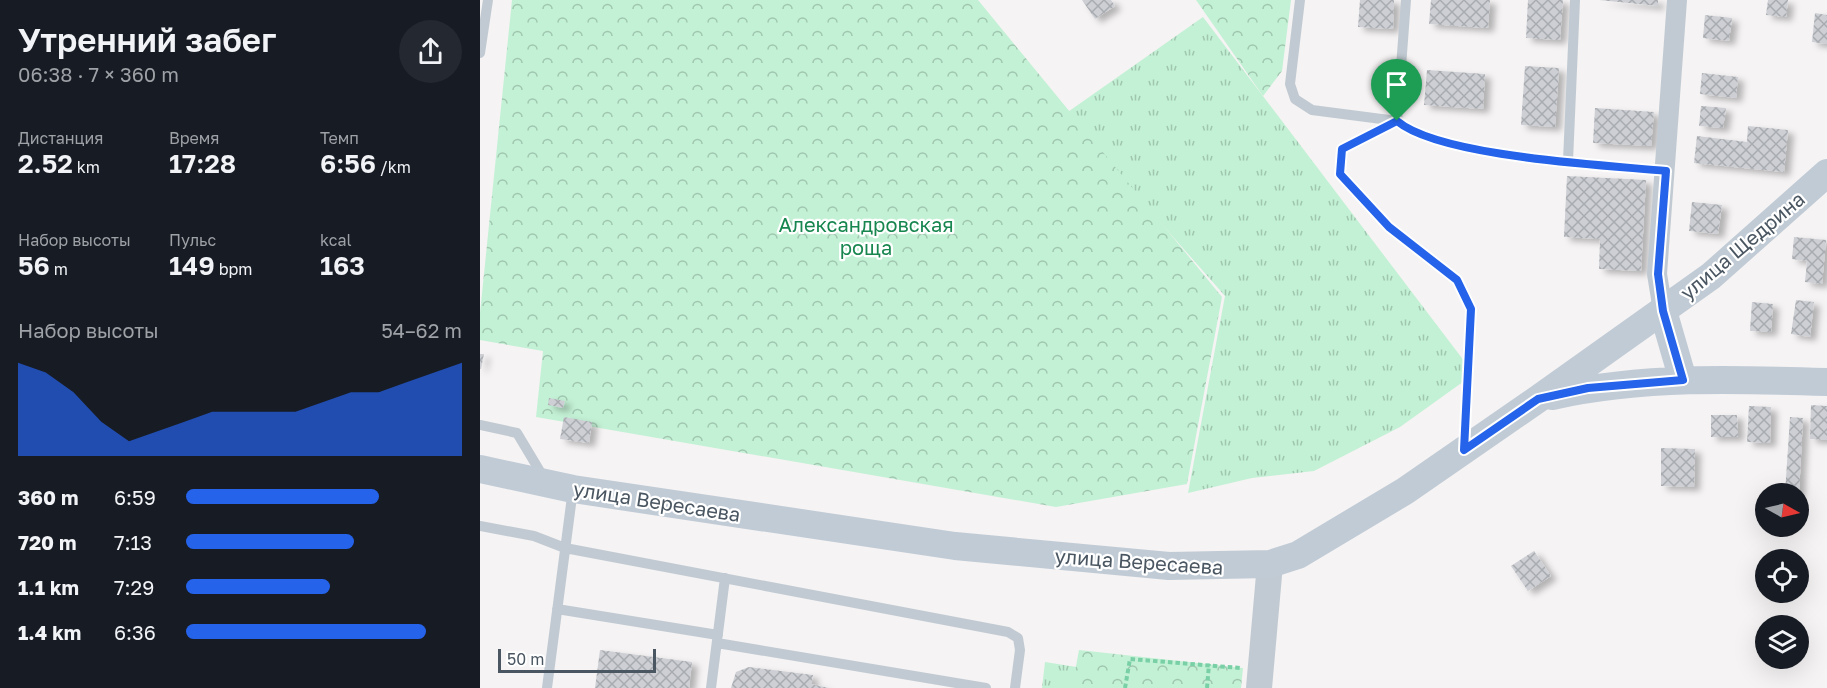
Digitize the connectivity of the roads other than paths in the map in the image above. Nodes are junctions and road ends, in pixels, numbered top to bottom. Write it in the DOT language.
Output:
graph roads {
  1 [pos="488,0"];
  2 [pos="1300,0"];
  3 [pos="1406,0"];
  4 [pos="1575,0"];
  5 [pos="1677,0"];
  6 [pos="480,53"];
  7 [pos="1397,121"];
  8 [pos="1568,161"];
  9 [pos="1666,171"];
  10 [pos="1827,173"];
  11 [pos="1663,311"];
  12 [pos="1683,380"];
  13 [pos="1827,382"];
  14 [pos="1538,399"];
  15 [pos="480,425"];
  16 [pos="480,469"];
  17 [pos="560,486"];
  18 [pos="480,526"];
  19 [pos="565,548"];
  20 [pos="1270,564"];
  21 [pos="725,578"];
  22 [pos="557,609"];
  23 [pos="718,639"];
  24 [pos="1260,679"];
  25 [pos="547,688"];
  26 [pos="711,688"];
  27 [pos="986,688"];
  28 [pos="1015,688"];
  1 -- 6 [label="lane"];
  2 -- 7 [label="lane"];
  3 -- 7 [label="lane"];
  4 -- 8 [label="lane"];
  5 -- 9 [label="street"];
  7 -- 8 [label="lane"];
  8 -- 9 [label="lane"];
  9 -- 11 [label="street"];
  10 -- 11 [label="main road, улица Щедрина"];
  11 -- 12 [label="main road"];
  11 -- 14 [label="main road, улица Щедрина"];
  12 -- 13 [label="main road, улица Вересаева"];
  12 -- 14 [label="main road, улица Вересаева"];
  14 -- 20 [label="main road, улица Вересаева"];
  15 -- 17 [label="lane"];
  16 -- 17 [label="main road, улица Вересаева"];
  17 -- 19 [label="lane"];
  17 -- 20 [label="main road, улица Вересаева"];
  18 -- 19 [label="lane"];
  19 -- 21 [label="lane"];
  19 -- 22 [label="lane"];
  20 -- 24 [label="street"];
  21 -- 23 [label="lane"];
  21 -- 28 [label="lane"];
  22 -- 23 [label="lane"];
  22 -- 25 [label="lane"];
  23 -- 26 [label="lane"];
  23 -- 27 [label="lane"];
}
